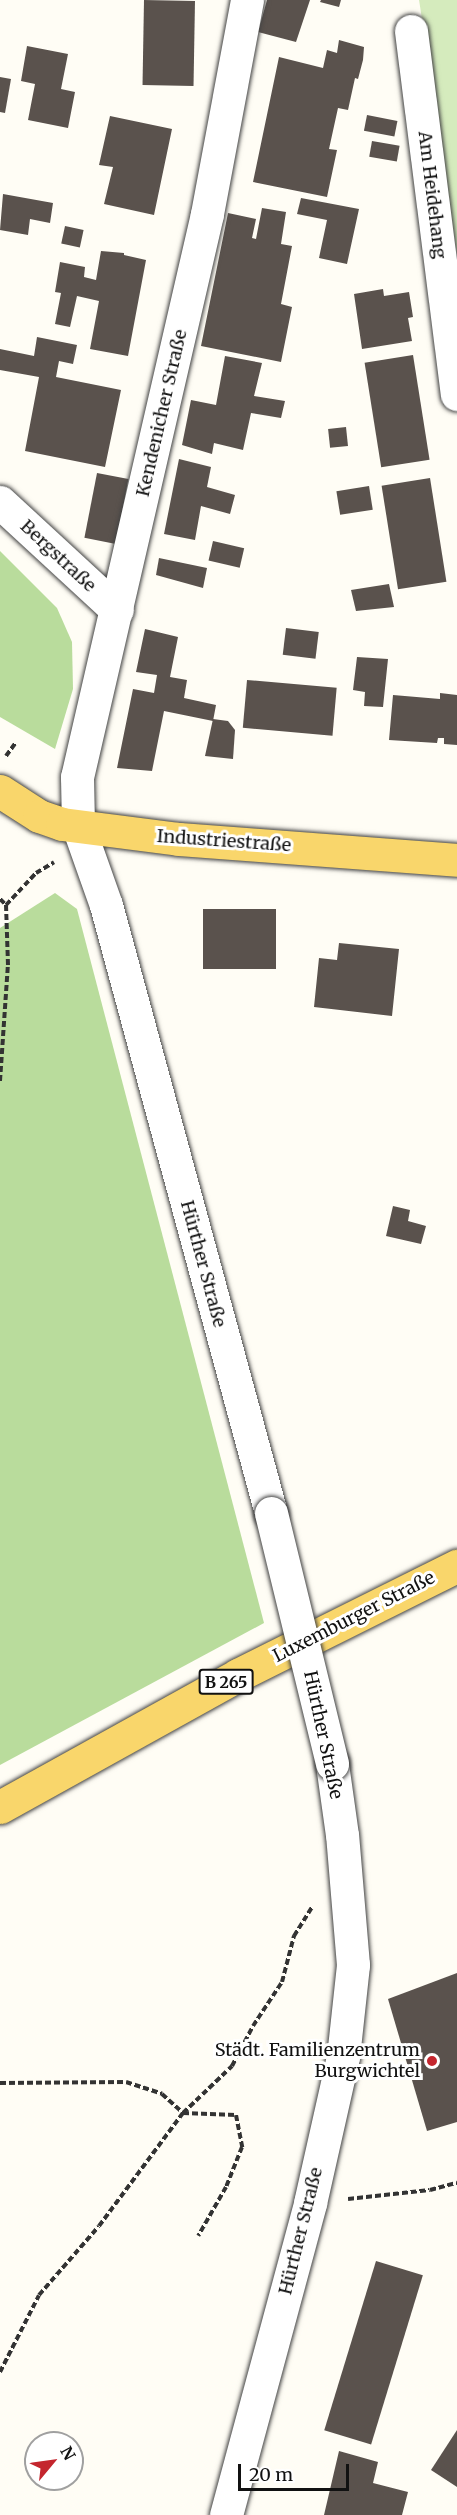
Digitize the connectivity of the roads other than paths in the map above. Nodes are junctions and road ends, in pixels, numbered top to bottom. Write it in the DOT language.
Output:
graph roads {
  1 [pos="247,0"];
  2 [pos="411,31"];
  3 [pos="457,394"];
  4 [pos="0,502"];
  5 [pos="117,610"];
  6 [pos="0,791"];
  7 [pos="78,826"];
  8 [pos="457,860"];
  9 [pos="457,1566"];
  10 [pos="0,1807"];
  11 [pos="226,2515"];
  1 -- 5 [label="street, Kendenicher Straße"];
  2 -- 3 [label="street, Am Heidehang"];
  4 -- 5 [label="street, Bergstraße"];
  5 -- 7 [label="street, Kendenicher Straße"];
  6 -- 7 [label="main road, Industriestraße"];
  7 -- 8 [label="main road, Industriestraße"];
  7 -- 11 [label="street, Hürther Straße, bridge"];
  9 -- 10 [label="main road, Luxemburger Straße / B 265"];
}
